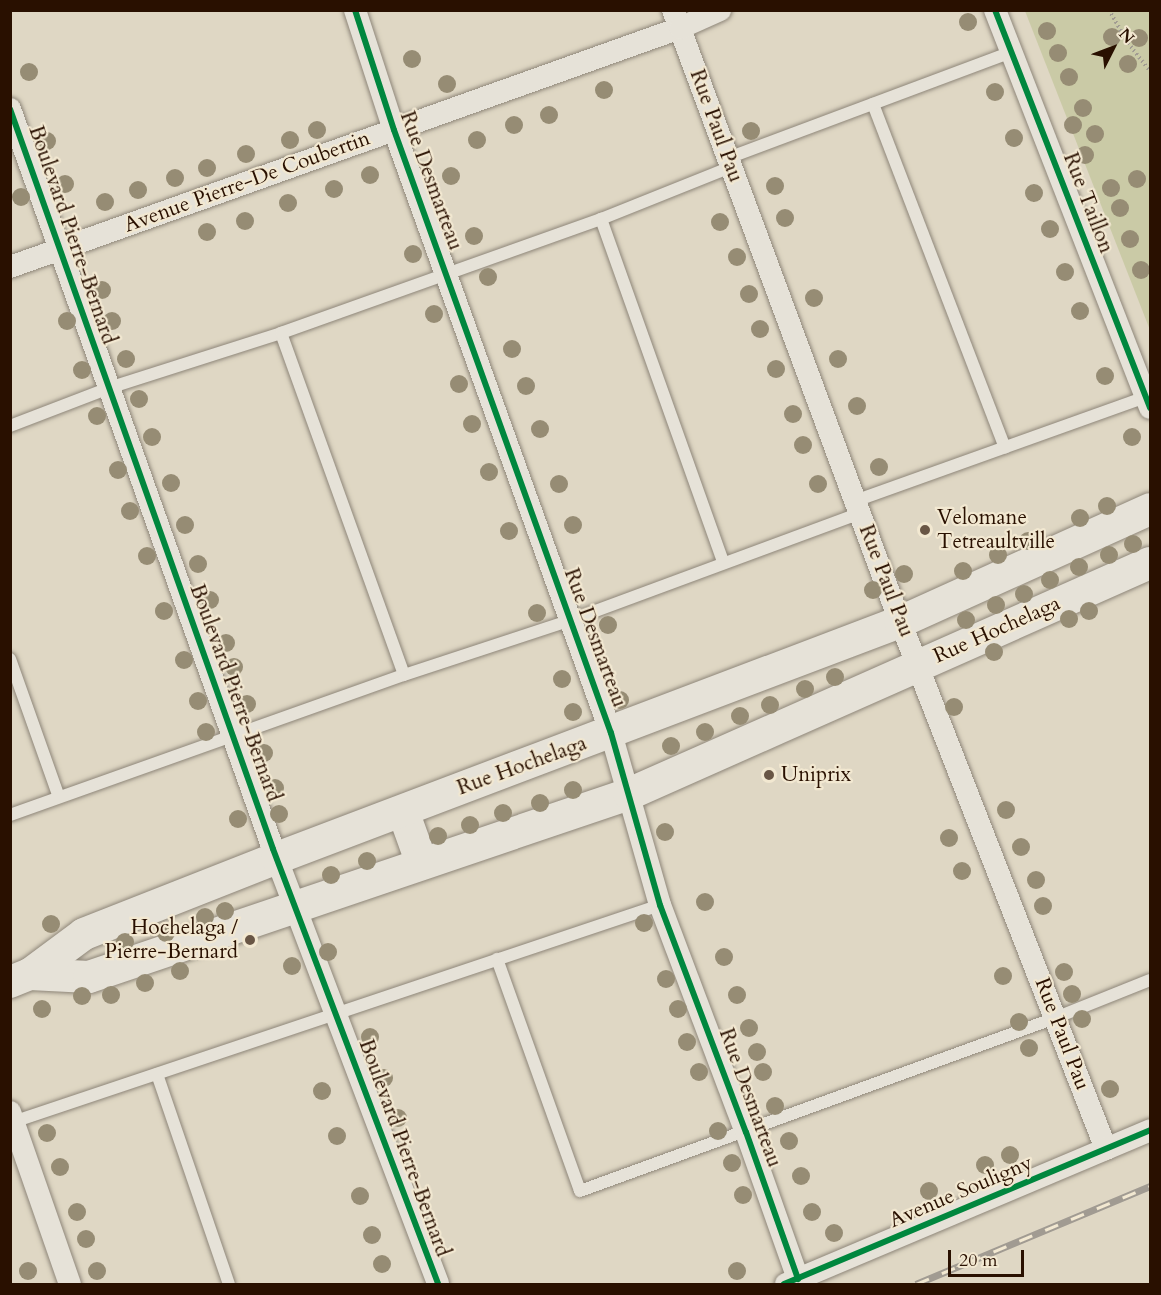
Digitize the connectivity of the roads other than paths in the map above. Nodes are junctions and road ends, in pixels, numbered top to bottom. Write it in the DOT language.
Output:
graph roads {
  1 [pos="354,10"];
  2 [pos="720,10"];
  3 [pos="994,10"];
  4 [pos="677,19"];
  5 [pos="1011,52"];
  6 [pos="873,104"];
  7 [pos="10,109"];
  8 [pos="394,130"];
  9 [pos="729,162"];
  10 [pos="601,219"];
  11 [pos="59,249"];
  12 [pos="10,267"];
  13 [pos="446,274"];
  14 [pos="281,333"];
  15 [pos="109,388"];
  16 [pos="1148,403"];
  17 [pos="10,426"];
  18 [pos="1005,448"];
  19 [pos="857,507"];
  20 [pos="1150,509"];
  21 [pos="723,562"];
  22 [pos="1150,563"];
  23 [pos="571,620"];
  24 [pos="900,622"];
  25 [pos="10,659"];
  26 [pos="918,664"];
  27 [pos="404,675"];
  28 [pos="611,733"];
  29 [pos="234,736"];
  30 [pos="628,794"];
  31 [pos="60,797"];
  32 [pos="403,811"];
  33 [pos="10,815"];
  34 [pos="277,858"];
  35 [pos="422,864"];
  36 [pos="660,905"];
  37 [pos="297,906"];
  38 [pos="497,959"];
  39 [pos="20,978"];
  40 [pos="1150,980"];
  41 [pos="337,1013"];
  42 [pos="1055,1018"];
  43 [pos="157,1074"];
  44 [pos="12,1119"];
  45 [pos="1150,1131"];
  46 [pos="746,1132"];
  47 [pos="1106,1149"];
  48 [pos="791,1282"];
  49 [pos="70,1284"];
  50 [pos="229,1284"];
  51 [pos="438,1284"];
  1 -- 8 [label="street, Rue Desmarteau"];
  2 -- 4 [label="street, Avenue Pierre-De Coubertin"];
  3 -- 5 [label="street, Rue Taillon"];
  4 -- 8 [label="street, Avenue Pierre-De Coubertin"];
  4 -- 9 [label="street, Rue Paul Pau"];
  5 -- 6 [label="lane"];
  5 -- 16 [label="street, Rue Taillon"];
  6 -- 9 [label="lane"];
  6 -- 18 [label="lane"];
  7 -- 11 [label="street, Boulevard Pierre-Bernard"];
  8 -- 11 [label="street, Avenue Pierre-De Coubertin"];
  8 -- 13 [label="street, Rue Desmarteau"];
  9 -- 10 [label="lane"];
  9 -- 19 [label="street, Rue Paul Pau"];
  10 -- 13 [label="lane"];
  10 -- 21 [label="lane"];
  11 -- 12 [label="street, Avenue Pierre-De Coubertin"];
  11 -- 15 [label="street, Boulevard Pierre-Bernard"];
  13 -- 14 [label="lane"];
  13 -- 23 [label="street, Rue Desmarteau"];
  14 -- 15 [label="lane"];
  14 -- 27 [label="lane"];
  15 -- 17 [label="lane"];
  15 -- 29 [label="street, Boulevard Pierre-Bernard"];
  16 -- 18 [label="lane"];
  18 -- 19 [label="lane"];
  19 -- 21 [label="lane"];
  19 -- 24 [label="street, Rue Paul Pau"];
  20 -- 24 [label="main road, Rue Hochelaga"];
  21 -- 23 [label="lane"];
  22 -- 26 [label="main road, Rue Hochelaga"];
  23 -- 27 [label="lane"];
  23 -- 28 [label="street, Rue Desmarteau"];
  24 -- 26 [label="street, Rue Paul Pau"];
  24 -- 28 [label="main road, Rue Hochelaga"];
  25 -- 31 [label="lane"];
  26 -- 30 [label="main road, Rue Hochelaga"];
  26 -- 42 [label="street, Rue Paul Pau"];
  27 -- 29 [label="lane"];
  28 -- 30 [label="street, Rue Desmarteau"];
  28 -- 32 [label="main road, Rue Hochelaga"];
  29 -- 31 [label="lane"];
  29 -- 34 [label="street, Boulevard Pierre-Bernard"];
  30 -- 35 [label="main road, Rue Hochelaga"];
  30 -- 36 [label="street, Rue Desmarteau"];
  31 -- 33 [label="lane"];
  32 -- 34 [label="main road, Rue Hochelaga"];
  32 -- 35 [label="main road"];
  34 -- 37 [label="street, Boulevard Pierre-Bernard"];
  34 -- 39 [label="main road, Rue Hochelaga"];
  35 -- 37 [label="main road, Rue Hochelaga"];
  36 -- 38 [label="lane"];
  36 -- 46 [label="street, Rue Desmarteau"];
  37 -- 39 [label="main road, Rue Hochelaga"];
  37 -- 41 [label="street, Boulevard Pierre-Bernard"];
  38 -- 41 [label="lane"];
  38 -- 46 [label="lane"];
  40 -- 42 [label="lane"];
  41 -- 43 [label="lane"];
  41 -- 51 [label="street, Boulevard Pierre-Bernard"];
  42 -- 46 [label="lane"];
  42 -- 47 [label="street, Rue Paul Pau"];
  43 -- 44 [label="lane"];
  43 -- 50 [label="lane"];
  44 -- 49 [label="street"];
  45 -- 47 [label="street, Avenue Souligny"];
  46 -- 48 [label="street, Rue Desmarteau"];
  47 -- 48 [label="street, Avenue Souligny"];
}
